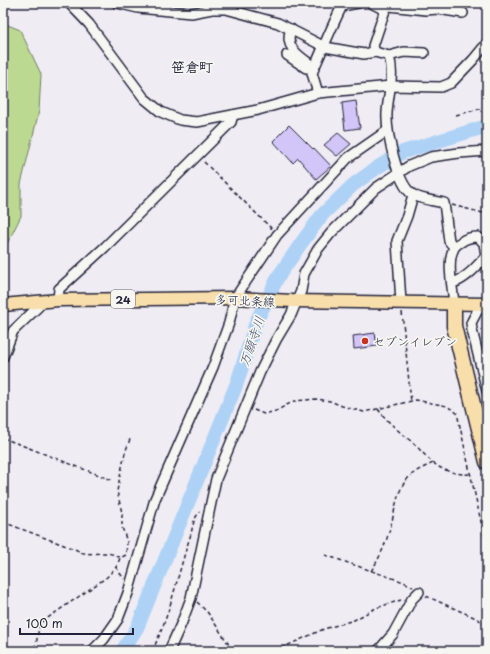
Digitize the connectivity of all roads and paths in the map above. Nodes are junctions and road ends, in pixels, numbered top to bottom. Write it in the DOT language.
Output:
graph roads {
  1 [pos="69,3"];
  2 [pos="117,3"];
  3 [pos="358,3"];
  4 [pos="371,3"];
  5 [pos="139,5"];
  6 [pos="388,6"];
  7 [pos="463,13"];
  8 [pos="291,29"];
  9 [pos="487,43"];
  10 [pos="325,46"];
  11 [pos="376,52"];
  12 [pos="424,53"];
  13 [pos="287,56"];
  14 [pos="390,56"];
  15 [pos="313,70"];
  16 [pos="391,86"];
  17 [pos="318,93"];
  18 [pos="487,107"];
  19 [pos="233,115"];
  20 [pos="456,115"];
  21 [pos="388,134"];
  22 [pos="487,151"];
  23 [pos="197,155"];
  24 [pos="398,171"];
  25 [pos="413,195"];
  26 [pos="444,203"];
  27 [pos="487,214"];
  28 [pos="277,235"];
  29 [pos="454,247"];
  30 [pos="452,283"];
  31 [pos="239,299"];
  32 [pos="58,300"];
  33 [pos="295,301"];
  34 [pos="41,302"];
  35 [pos="401,302"];
  36 [pos="454,304"];
  37 [pos="484,304"];
  38 [pos="3,305"];
  39 [pos="3,357"];
  40 [pos="487,391"];
  41 [pos="411,402"];
  42 [pos="246,408"];
  43 [pos="378,409"];
  44 [pos="487,434"];
  45 [pos="3,438"];
  46 [pos="130,439"];
  47 [pos="487,462"];
  48 [pos="433,463"];
  49 [pos="470,474"];
  50 [pos="112,480"];
  51 [pos="209,509"];
  52 [pos="3,522"];
  53 [pos="487,549"];
  54 [pos="325,555"];
  55 [pos="120,558"];
  56 [pos="116,567"];
  57 [pos="371,571"];
  58 [pos="130,585"];
  59 [pos="420,592"];
  60 [pos="191,598"];
  61 [pos="411,600"];
  62 [pos="487,625"];
  63 [pos="27,651"];
  64 [pos="92,651"];
  65 [pos="152,651"];
  66 [pos="169,651"];
  67 [pos="233,651"];
  68 [pos="275,651"];
  69 [pos="378,651"];
  1 -- 19 [label="street"];
  2 -- 5 [label="street"];
  3 -- 10 [label="street"];
  4 -- 6 [label="street"];
  5 -- 8 [label="street"];
  6 -- 7 [label="street"];
  6 -- 11 [label="street"];
  8 -- 10 [label="street"];
  8 -- 15 [label="street"];
  9 -- 16 [label="street"];
  10 -- 11 [label="street"];
  10 -- 15 [label="street"];
  11 -- 14 [label="street"];
  12 -- 14 [label="street"];
  13 -- 15 [label="street"];
  14 -- 16 [label="street"];
  15 -- 17 [label="street"];
  16 -- 17 [label="street"];
  16 -- 21 [label="street"];
  17 -- 19 [label="street"];
  18 -- 20 [label="path"];
  19 -- 23 [label="street"];
  21 -- 24 [label="street"];
  21 -- 28 [label="street"];
  22 -- 24 [label="street"];
  23 -- 28 [label="path"];
  23 -- 32 [label="street"];
  24 -- 25 [label="street"];
  24 -- 33 [label="street"];
  25 -- 26 [label="street"];
  25 -- 35 [label="street"];
  26 -- 27 [label="path"];
  26 -- 29 [label="street"];
  28 -- 31 [label="street"];
  29 -- 30 [label="street"];
  29 -- 30 [label="street"];
  30 -- 36 [label="street"];
  31 -- 32 [label="main road, 多可北条線 / 24"];
  31 -- 33 [label="main road, 多可北条線 / 24"];
  31 -- 58 [label="street"];
  32 -- 34 [label="main road, 多可北条線 / 24"];
  33 -- 35 [label="main road, 多可北条線 / 24"];
  33 -- 42 [label="street"];
  34 -- 38 [label="main road, 多可北条線 / 24"];
  34 -- 39 [label="street"];
  35 -- 36 [label="main road, 多可北条線 / 24"];
  35 -- 41 [label="path"];
  36 -- 37 [label="main road, 多可北条線 / 24"];
  36 -- 44 [label="highway"];
  36 -- 47 [label="highway"];
  37 -- 40 [label="street"];
  41 -- 43 [label="path"];
  41 -- 49 [label="path"];
  42 -- 43 [label="path"];
  42 -- 51 [label="street"];
  43 -- 48 [label="path"];
  45 -- 50 [label="path"];
  46 -- 55 [label="path"];
  48 -- 49 [label="path"];
  48 -- 57 [label="path"];
  49 -- 53 [label="path"];
  51 -- 60 [label="street"];
  51 -- 65 [label="path"];
  52 -- 55 [label="path"];
  54 -- 57 [label="path"];
  55 -- 56 [label="path"];
  56 -- 58 [label="path"];
  56 -- 63 [label="path"];
  57 -- 59 [label="path"];
  58 -- 64 [label="street"];
  59 -- 61 [label="street"];
  59 -- 62 [label="path"];
  60 -- 66 [label="street"];
  60 -- 67 [label="path"];
  61 -- 68 [label="path"];
  61 -- 69 [label="street"];
}
